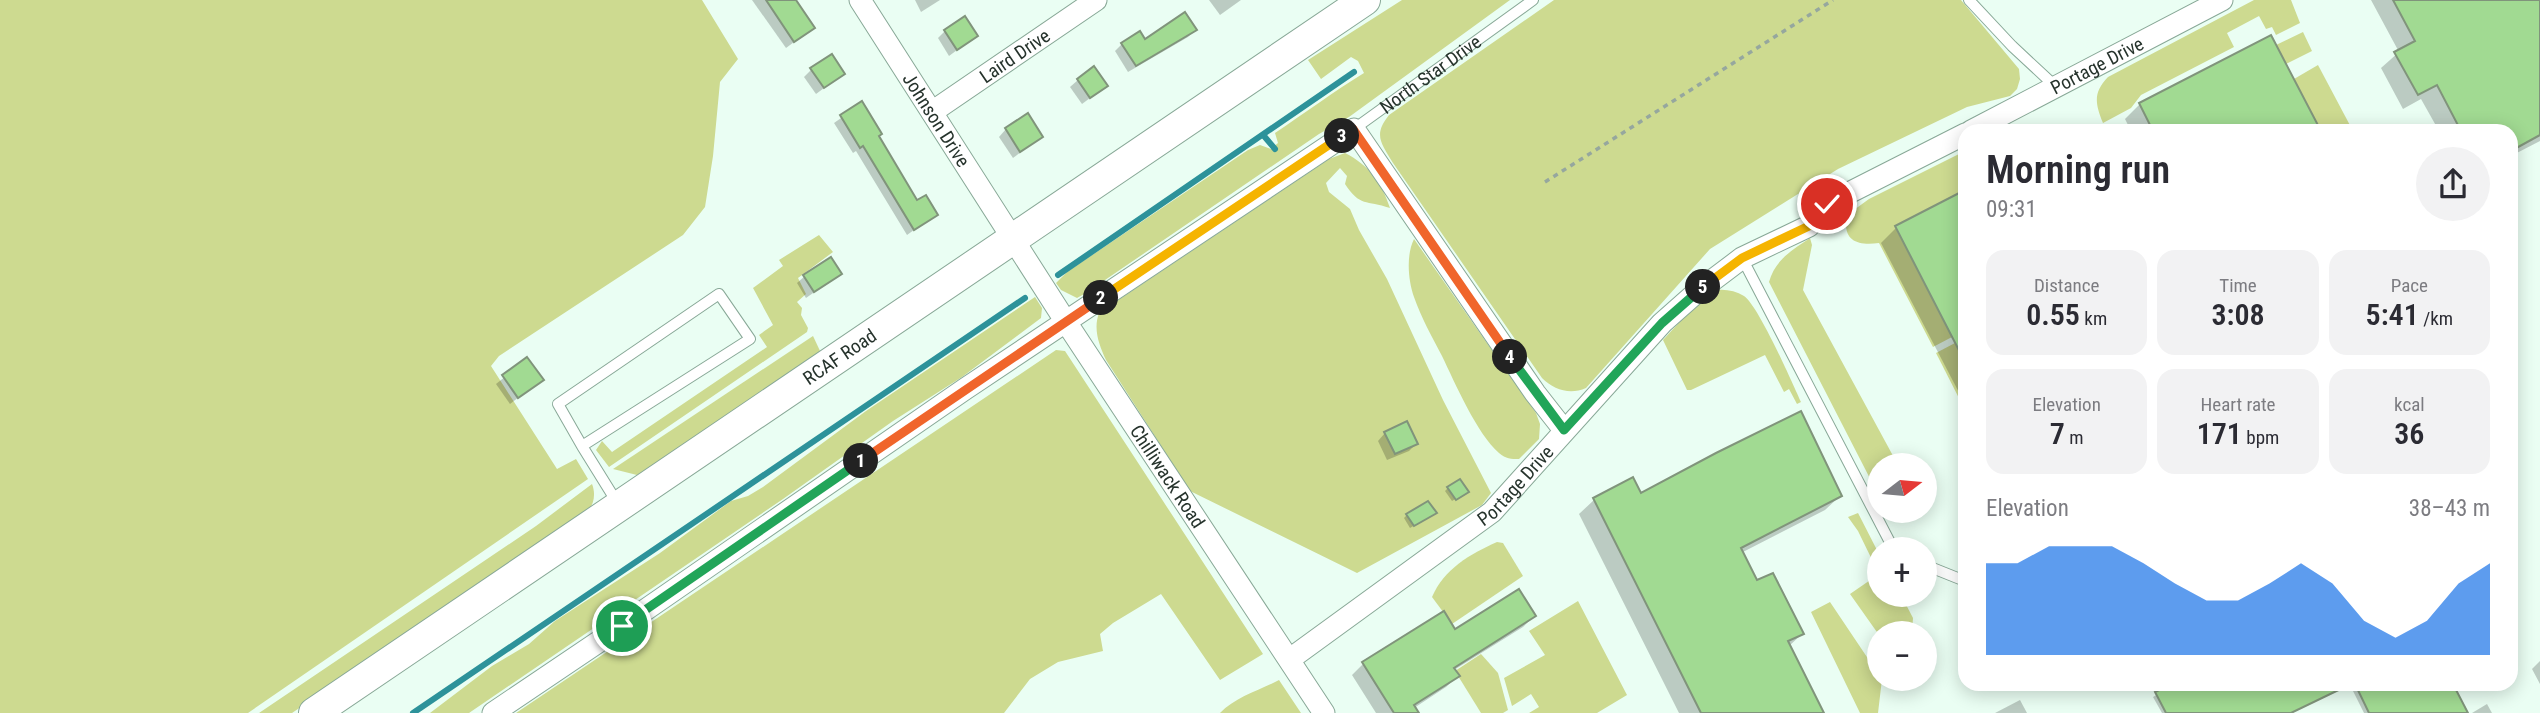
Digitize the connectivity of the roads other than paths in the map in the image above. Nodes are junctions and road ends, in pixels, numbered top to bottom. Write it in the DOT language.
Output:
graph roads {
  1 [pos="860,0"];
  2 [pos="1096,0"];
  3 [pos="1365,0"];
  4 [pos="1533,0"];
  5 [pos="1969,0"];
  6 [pos="2222,0"];
  7 [pos="2057,88"];
  8 [pos="932,112"];
  9 [pos="1985,124"];
  10 [pos="1353,129"];
  11 [pos="1958,138"];
  12 [pos="1014,239"];
  13 [pos="1742,258"];
  14 [pos="1066,322"];
  15 [pos="1564,430"];
  16 [pos="582,446"];
  17 [pos="619,506"];
  18 [pos="1887,537"];
  19 [pos="1937,570"];
  20 [pos="1958,578"];
  21 [pos="1290,659"];
  22 [pos="314,713"];
  23 [pos="492,713"];
  24 [pos="1324,713"];
  1 -- 8 [label="street, Johnson Drive"];
  2 -- 8 [label="street, Laird Drive"];
  3 -- 12 [label="main road, RCAF Road"];
  4 -- 10 [label="lane, North Star Drive"];
  5 -- 7 [label="lane"];
  6 -- 7 [label="street, Portage Drive"];
  7 -- 9 [label="street, Portage Drive"];
  8 -- 12 [label="street, Johnson Drive"];
  10 -- 14 [label="street, North Star Drive"];
  10 -- 15 [label="street"];
  11 -- 13 [label="street, Portage Drive"];
  12 -- 14 [label="street, Chilliwack Road"];
  12 -- 17 [label="main road, RCAF Road"];
  13 -- 15 [label="street, Portage Drive"];
  13 -- 18 [label="lane"];
  14 -- 21 [label="street, Chilliwack Road"];
  14 -- 23 [label="street, North Star Drive"];
  15 -- 21 [label="street, Portage Drive"];
  16 -- 16 [label="lane"];
  16 -- 17 [label="lane"];
  17 -- 22 [label="main road, RCAF Road"];
  19 -- 20 [label="lane"];
  21 -- 24 [label="street, Chilliwack Road"];
}
